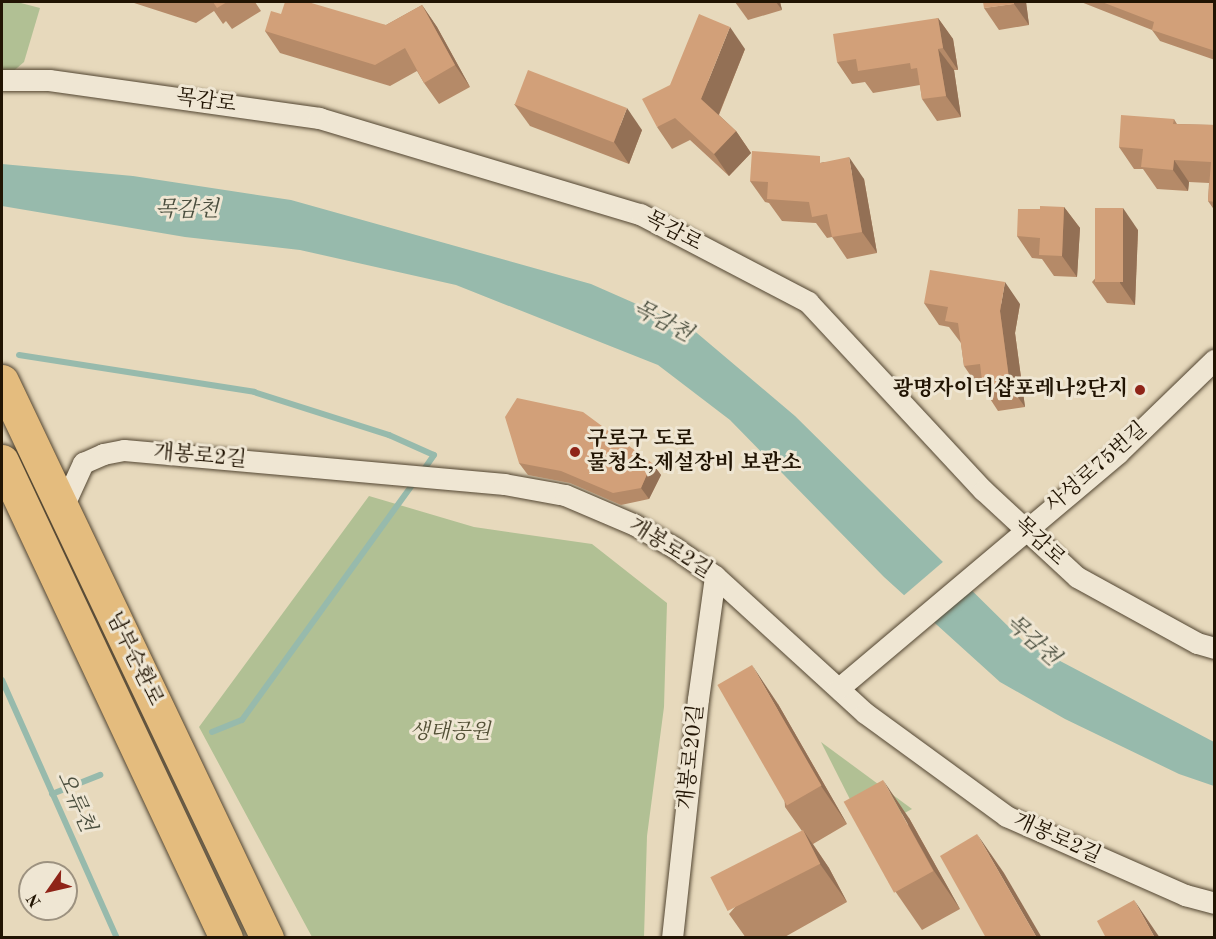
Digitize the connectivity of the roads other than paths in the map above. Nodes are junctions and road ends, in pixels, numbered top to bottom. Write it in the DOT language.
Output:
graph roads {
  1 [pos="2,81"];
  2 [pos="1215,360"];
  3 [pos="2,381"];
  4 [pos="2,461"];
  5 [pos="62,509"];
  6 [pos="1026,529"];
  7 [pos="715,576"];
  8 [pos="1215,648"];
  9 [pos="839,688"];
  10 [pos="1215,903"];
  11 [pos="226,938"];
  12 [pos="267,938"];
  13 [pos="672,938"];
  1 -- 6 [label="street, 목감로"];
  2 -- 6 [label="street, 사성로75번길"];
  3 -- 5 [label="main road, 남부순환로"];
  4 -- 11 [label="main road, 남부순환로"];
  5 -- 7 [label="street, 개봉로2길"];
  5 -- 12 [label="main road, 남부순환로"];
  6 -- 8 [label="street, 목감로"];
  6 -- 9 [label="street, 사성로75번길"];
  7 -- 9 [label="street, 개봉로2길"];
  7 -- 13 [label="street, 개봉로20길"];
  9 -- 10 [label="street, 개봉로2길"];
}
